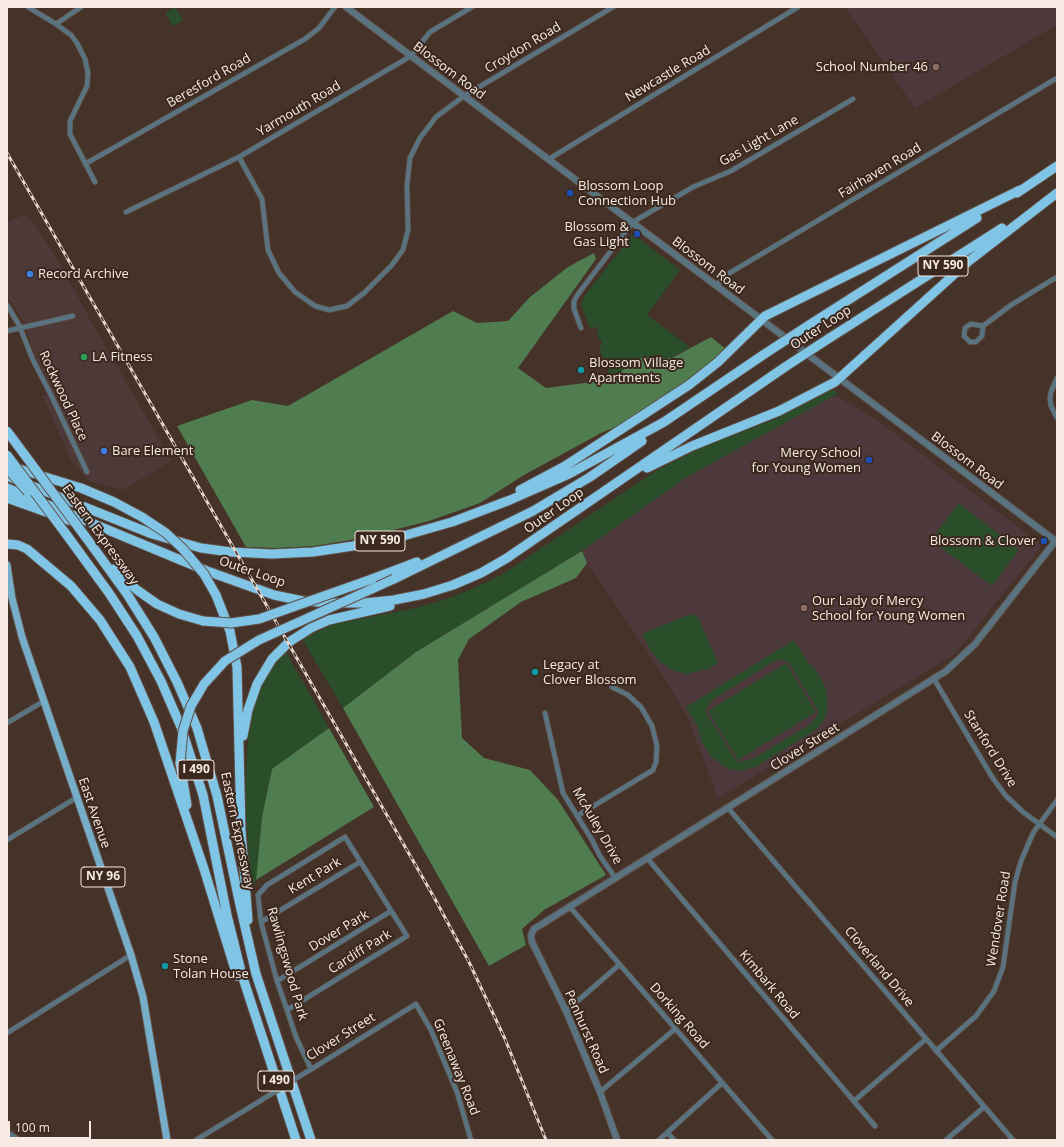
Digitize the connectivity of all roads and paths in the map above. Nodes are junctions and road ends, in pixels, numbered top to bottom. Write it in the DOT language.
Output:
graph roads {
  1 [pos="28,7"];
  2 [pos="81,7"];
  3 [pos="335,7"];
  4 [pos="346,7"];
  5 [pos="472,7"];
  6 [pos="613,7"];
  7 [pos="798,7"];
  8 [pos="56,24"];
  9 [pos="411,56"];
  10 [pos="1057,78"];
  11 [pos="464,96"];
  12 [pos="853,99"];
  13 [pos="239,157"];
  14 [pos="549,159"];
  15 [pos="85,164"];
  16 [pos="1057,166"];
  17 [pos="95,182"];
  18 [pos="1020,190"];
  19 [pos="1057,192"];
  20 [pos="126,212"];
  21 [pos="633,222"];
  22 [pos="1057,277"];
  23 [pos="716,285"];
  24 [pos="7,305"];
  25 [pos="73,316"];
  26 [pos="761,319"];
  27 [pos="984,326"];
  28 [pos="21,328"];
  29 [pos="582,328"];
  30 [pos="7,331"];
  31 [pos="839,378"];
  32 [pos="1057,378"];
  33 [pos="698,400"];
  34 [pos="1057,418"];
  35 [pos="7,431"];
  36 [pos="7,455"];
  37 [pos="7,465"];
  38 [pos="7,468"];
  39 [pos="87,472"];
  40 [pos="7,476"];
  41 [pos="7,488"];
  42 [pos="608,489"];
  43 [pos="7,498"];
  44 [pos="452,522"];
  45 [pos="66,534"];
  46 [pos="482,537"];
  47 [pos="1056,540"];
  48 [pos="7,544"];
  49 [pos="93,547"];
  50 [pos="170,555"];
  51 [pos="7,565"];
  52 [pos="8,581"];
  53 [pos="443,588"];
  54 [pos="934,679"];
  55 [pos="612,687"];
  56 [pos="44,701"];
  57 [pos="545,714"];
  58 [pos="7,723"];
  59 [pos="240,773"];
  60 [pos="76,798"];
  61 [pos="1057,800"];
  62 [pos="728,808"];
  63 [pos="577,816"];
  64 [pos="1039,824"];
  65 [pos="345,837"];
  66 [pos="1057,837"];
  67 [pos="7,840"];
  68 [pos="648,858"];
  69 [pos="360,862"];
  70 [pos="204,869"];
  71 [pos="616,879"];
  72 [pos="569,906"];
  73 [pos="391,911"];
  74 [pos="261,922"];
  75 [pos="531,934"];
  76 [pos="130,955"];
  77 [pos="619,965"];
  78 [pos="277,981"];
  79 [pos="262,993"];
  80 [pos="416,1004"];
  81 [pos="287,1010"];
  82 [pos="566,1011"];
  83 [pos="675,1029"];
  84 [pos="7,1033"];
  85 [pos="260,1033"];
  86 [pos="926,1039"];
  87 [pos="936,1051"];
  88 [pos="310,1070"];
  89 [pos="722,1083"];
  90 [pos="600,1092"];
  91 [pos="854,1101"];
  92 [pos="984,1107"];
  93 [pos="874,1126"];
  94 [pos="668,1132"];
  95 [pos="7,1133"];
  96 [pos="18,1140"];
  97 [pos="167,1140"];
  98 [pos="196,1140"];
  99 [pos="295,1140"];
  100 [pos="311,1140"];
  101 [pos="471,1140"];
  102 [pos="617,1140"];
  103 [pos="659,1140"];
  104 [pos="674,1140"];
  105 [pos="772,1140"];
  106 [pos="946,1140"];
  107 [pos="1013,1140"];
  1 -- 8 [label="street"];
  2 -- 8 [label="street"];
  3 -- 15 [label="street, Beresford Road"];
  4 -- 9 [label="street, Blossom Road"];
  5 -- 9 [label="street, Yarmouth Road"];
  6 -- 11 [label="street, Croydon Road"];
  7 -- 14 [label="street, Newcastle Road"];
  8 -- 15 [label="street"];
  9 -- 11 [label="street, Blossom Road"];
  9 -- 13 [label="street, Yarmouth Road"];
  10 -- 23 [label="street, Fairhaven Road"];
  11 -- 13 [label="street, Croydon Road"];
  11 -- 14 [label="street, Blossom Road"];
  12 -- 21 [label="street, Gas Light Lane"];
  13 -- 20 [label="street, Yarmouth Road"];
  14 -- 21 [label="street, Blossom Road"];
  15 -- 17 [label="street"];
  16 -- 18 [label="highway, NY 590"];
  18 -- 26 [label="highway"];
  18 -- 33 [label="highway, Outer Loop / NY 590, bridge"];
  19 -- 31 [label="highway"];
  19 -- 42 [label="highway, Outer Loop / NY 590, bridge"];
  21 -- 23 [label="street, Blossom Road"];
  21 -- 29 [label="street"];
  22 -- 27 [label="street"];
  23 -- 26 [label="street, Blossom Road"];
  24 -- 28 [label="street, Rockwood Place"];
  25 -- 28 [label="street"];
  26 -- 31 [label="street, Blossom Road"];
  26 -- 44 [label="highway"];
  27 -- 27 [label="street"];
  28 -- 30 [label="street"];
  28 -- 39 [label="street, Rockwood Place"];
  31 -- 42 [label="highway"];
  31 -- 47 [label="street, Blossom Road"];
  32 -- 34 [label="street"];
  33 -- 44 [label="highway, Outer Loop / NY 590"];
  33 -- 46 [label="highway"];
  35 -- 49 [label="highway, Eastern Expressway / I 490, bridge"];
  36 -- 45 [label="highway, Eastern Expressway / I 490, bridge"];
  37 -- 59 [label="highway, bridge"];
  38 -- 45 [label="highway, bridge"];
  40 -- 44 [label="highway, Outer Loop / NY 590"];
  41 -- 50 [label="highway, Outer Loop / NY 590"];
  42 -- 53 [label="highway, Outer Loop / NY 590"];
  43 -- 50 [label="highway"];
  45 -- 85 [label="highway, Eastern Expressway / I 490"];
  46 -- 49 [label="highway, bridge"];
  46 -- 70 [label="highway, bridge"];
  47 -- 54 [label="street, Clover Street"];
  48 -- 70 [label="highway"];
  49 -- 79 [label="highway, Eastern Expressway / I 490"];
  50 -- 53 [label="highway, Outer Loop / NY 590"];
  51 -- 52 [label="main road, East Avenue / NY 96"];
  52 -- 56 [label="main road, East Avenue / NY 96"];
  53 -- 59 [label="highway"];
  54 -- 62 [label="street, Clover Street"];
  54 -- 64 [label="street, Stanford Drive"];
  55 -- 63 [label="street"];
  56 -- 58 [label="street"];
  56 -- 60 [label="main road, East Avenue / NY 96"];
  57 -- 63 [label="street, McAuley Drive"];
  59 -- 79 [label="highway"];
  60 -- 67 [label="street"];
  60 -- 76 [label="main road, East Avenue / NY 96"];
  61 -- 64 [label="street, Wendover Road"];
  62 -- 68 [label="street, Clover Street"];
  62 -- 86 [label="street, Cloverland Drive"];
  63 -- 71 [label="street, McAuley Drive"];
  64 -- 66 [label="street, Stanford Drive"];
  64 -- 87 [label="street, Wendover Road"];
  65 -- 69 [label="street, Cardiff Park"];
  65 -- 74 [label="street, Rawlingswood Park"];
  68 -- 71 [label="street, Clover Street"];
  68 -- 91 [label="street, Kimbark Road"];
  69 -- 73 [label="street, Cardiff Park"];
  69 -- 74 [label="street, Kent Park"];
  70 -- 85 [label="highway"];
  71 -- 72 [label="street, Clover Street"];
  72 -- 75 [label="street, Clover Street"];
  72 -- 77 [label="street, Dorking Road"];
  73 -- 78 [label="street, Dover Park"];
  73 -- 81 [label="street, Cardiff Park"];
  74 -- 78 [label="street, Rawlingswood Park"];
  75 -- 82 [label="street, Penhurst Road"];
  76 -- 84 [label="street"];
  76 -- 97 [label="main road, East Avenue / NY 96"];
  77 -- 82 [label="street"];
  77 -- 83 [label="street, Dorking Road"];
  78 -- 81 [label="street, Rawlingswood Park"];
  79 -- 100 [label="highway, Eastern Expressway / I 490"];
  80 -- 88 [label="street, Clover Street"];
  80 -- 101 [label="street, Greenaway Road"];
  81 -- 88 [label="street, Rawlingswood Park"];
  82 -- 90 [label="street, Penhurst Road"];
  83 -- 89 [label="street, Dorking Road"];
  83 -- 90 [label="street"];
  85 -- 99 [label="highway, Eastern Expressway / I 490"];
  86 -- 87 [label="street, Cloverland Drive"];
  86 -- 91 [label="street"];
  87 -- 92 [label="street, Cloverland Drive"];
  88 -- 98 [label="street, Clover Street, bridge"];
  89 -- 94 [label="street"];
  89 -- 105 [label="street, Dorking Road"];
  90 -- 102 [label="street, Penhurst Road"];
  91 -- 93 [label="street, Kimbark Road"];
  92 -- 106 [label="street"];
  92 -- 107 [label="street, Cloverland Drive"];
  94 -- 103 [label="street"];
  94 -- 104 [label="street"];
  95 -- 96 [label="street"];
}
